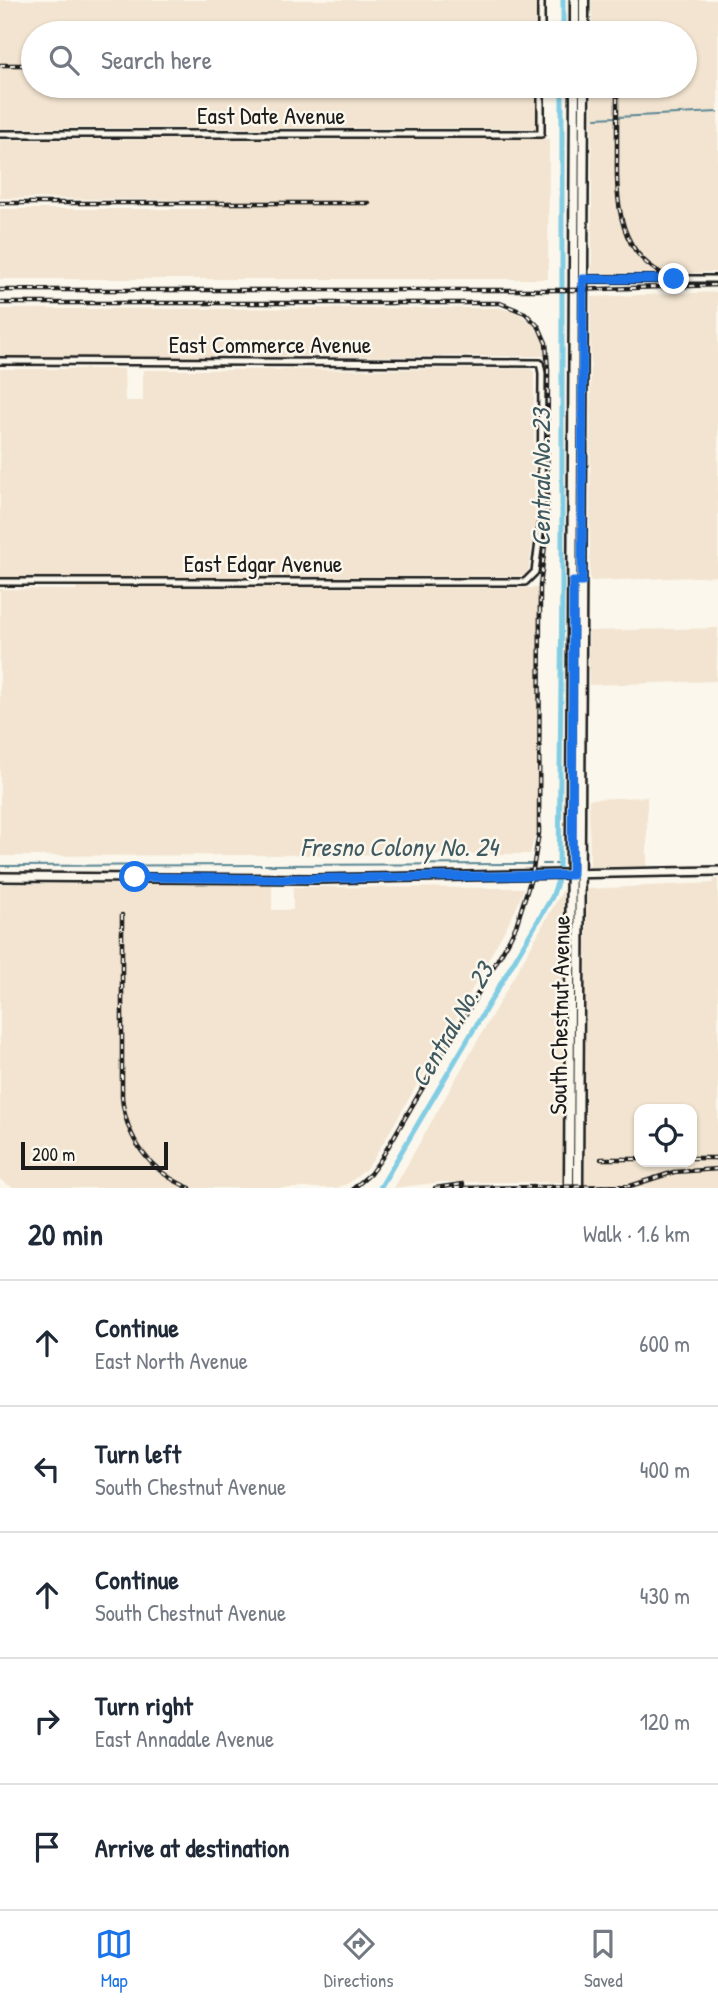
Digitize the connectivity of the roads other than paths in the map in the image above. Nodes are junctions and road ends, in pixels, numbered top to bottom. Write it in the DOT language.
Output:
graph roads {
  1 [pos="541,0"];
  2 [pos="575,0"];
  3 [pos="584,0"];
  4 [pos="541,21"];
  5 [pos="575,21"];
  6 [pos="584,21"];
  7 [pos="541,98"];
  8 [pos="575,98"];
  9 [pos="584,98"];
  10 [pos="0,134"];
  11 [pos="579,279"];
  12 [pos="718,279"];
  13 [pos="0,361"];
  14 [pos="0,582"];
  15 [pos="525,582"];
  16 [pos="577,582"];
  17 [pos="718,871"];
  18 [pos="572,875"];
  19 [pos="0,877"];
  20 [pos="569,1188"];
  21 [pos="578,1188"];
  1 -- 4 [label="street"];
  2 -- 5 [label="main road"];
  3 -- 6 [label="main road"];
  7 -- 10 [label="street, East Date Avenue"];
  8 -- 11 [label="main road"];
  9 -- 11 [label="main road, South Chestnut Avenue"];
  11 -- 12 [label="street"];
  11 -- 16 [label="main road, South Chestnut Avenue"];
  11 -- 16 [label="main road, South Chestnut Avenue"];
  13 -- 15 [label="street, East Commerce Avenue"];
  14 -- 15 [label="street, East Edgar Avenue"];
  16 -- 18 [label="main road, South Chestnut Avenue"];
  17 -- 18 [label="street"];
  18 -- 19 [label="street"];
  18 -- 20 [label="main road, South Chestnut Avenue"];
  18 -- 21 [label="main road, South Chestnut Avenue"];
}
